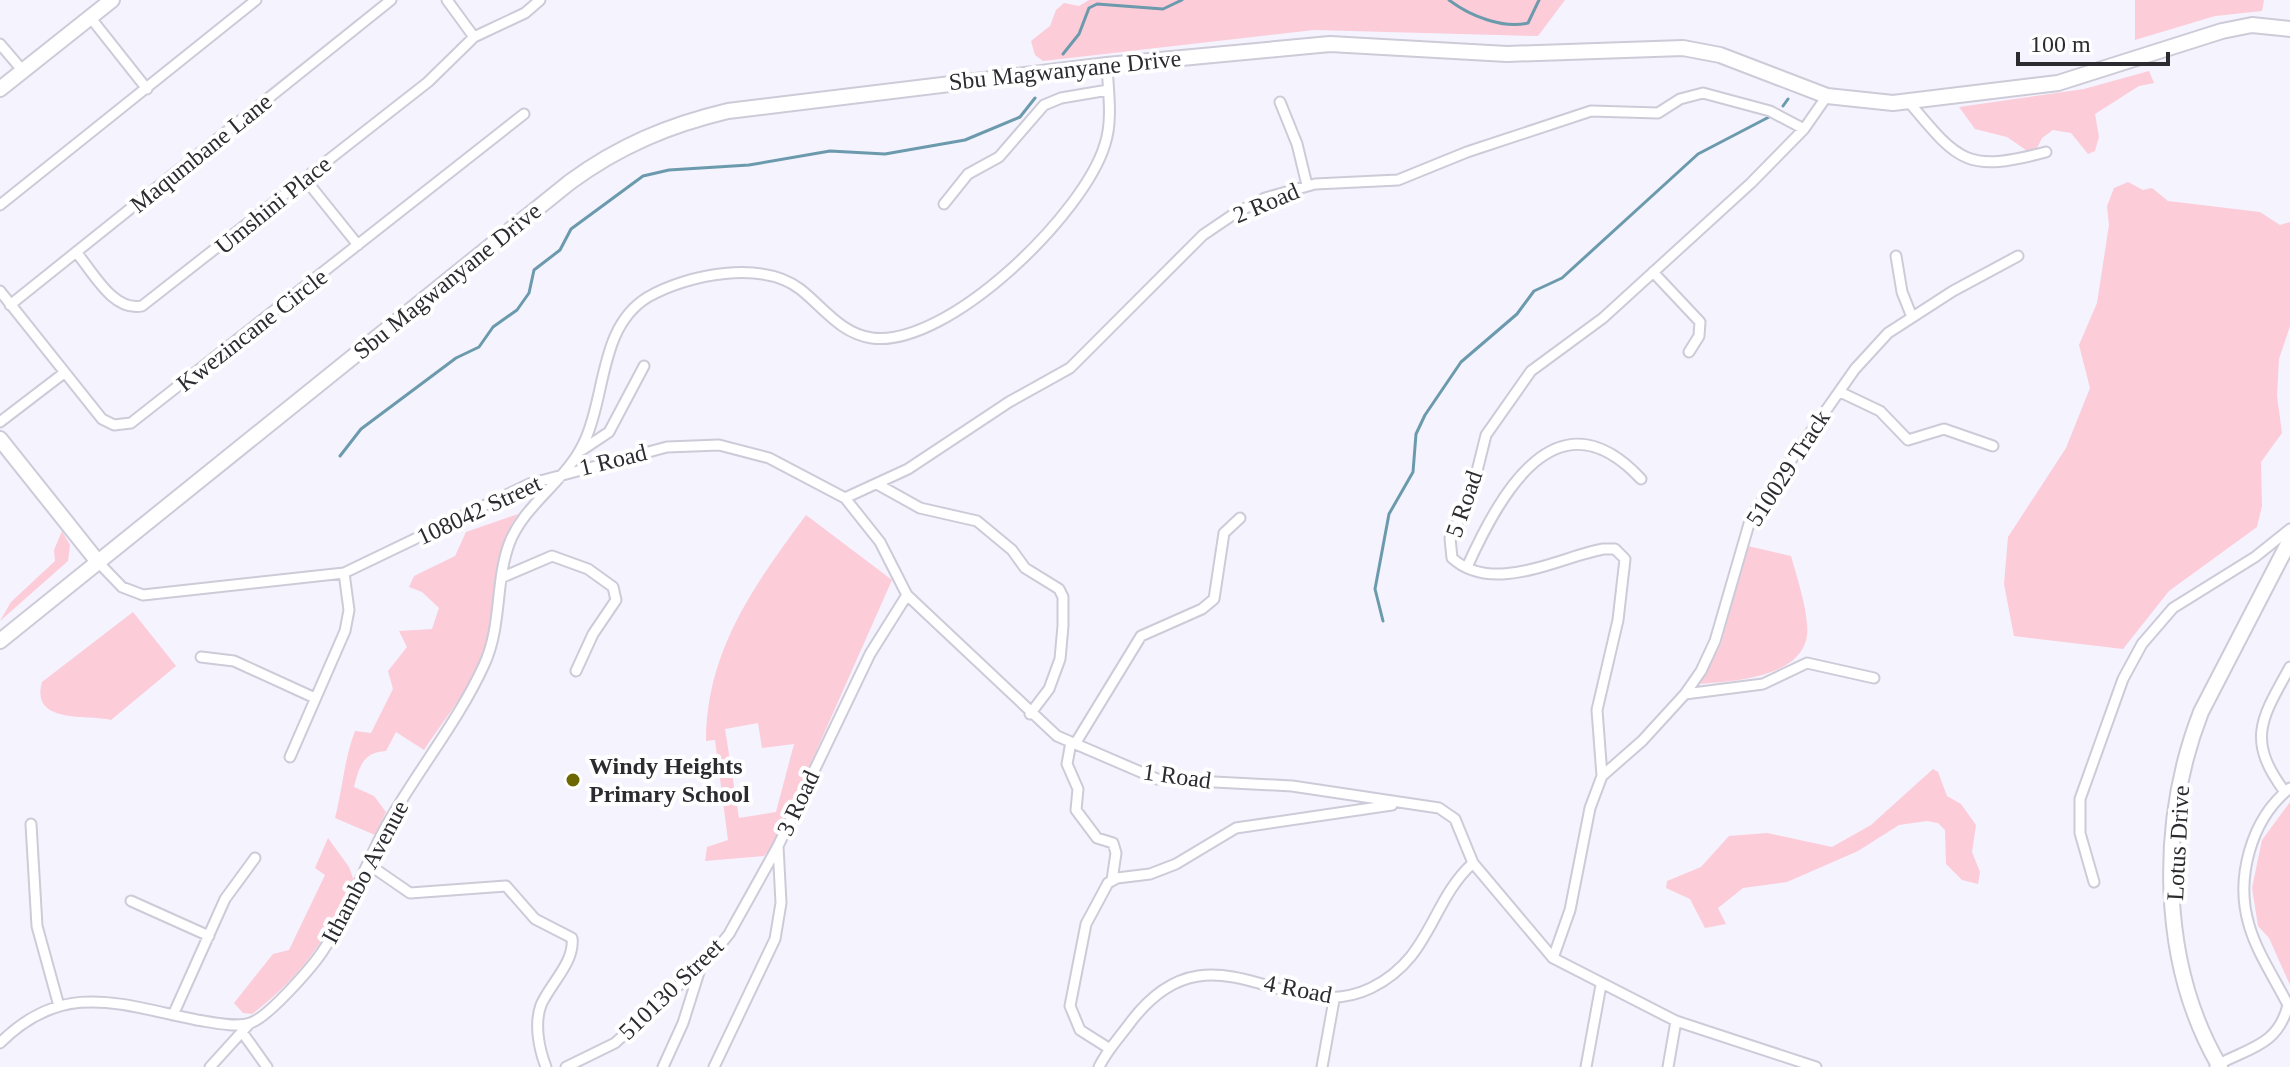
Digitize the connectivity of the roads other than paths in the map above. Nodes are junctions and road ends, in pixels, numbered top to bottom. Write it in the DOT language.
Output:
graph roads {
  1 [pos="112,0"];
  2 [pos="256,0"];
  3 [pos="391,0"];
  4 [pos="447,0"];
  5 [pos="540,0"];
  6 [pos="90,17"];
  7 [pos="2290,29"];
  8 [pos="472,39"];
  9 [pos="0,44"];
  10 [pos="1107,65"];
  11 [pos="23,71"];
  12 [pos="0,89"];
  13 [pos="147,89"];
  14 [pos="1108,90"];
  15 [pos="1827,96"];
  16 [pos="1908,101"];
  17 [pos="1280,102"];
  18 [pos="524,114"];
  19 [pos="1804,129"];
  20 [pos="2046,152"];
  21 [pos="305,179"];
  22 [pos="1307,185"];
  23 [pos="944,204"];
  24 [pos="0,205"];
  25 [pos="358,245"];
  26 [pos="76,252"];
  27 [pos="1896,256"];
  28 [pos="2018,256"];
  29 [pos="1653,272"];
  30 [pos="0,291"];
  31 [pos="10,305"];
  32 [pos="1912,317"];
  33 [pos="1689,352"];
  34 [pos="644,366"];
  35 [pos="64,373"];
  36 [pos="1840,392"];
  37 [pos="0,422"];
  38 [pos="0,439"];
  39 [pos="1993,446"];
  40 [pos="582,450"];
  41 [pos="568,471"];
  42 [pos="1641,479"];
  43 [pos="877,484"];
  44 [pos="845,498"];
  45 [pos="1240,518"];
  46 [pos="2290,529"];
  47 [pos="2290,540"];
  48 [pos="98,562"];
  49 [pos="1467,567"];
  50 [pos="344,573"];
  51 [pos="503,577"];
  52 [pos="907,595"];
  53 [pos="0,641"];
  54 [pos="201,657"];
  55 [pos="2290,667"];
  56 [pos="576,671"];
  57 [pos="1874,678"];
  58 [pos="1685,694"];
  59 [pos="315,698"];
  60 [pos="1030,714"];
  61 [pos="1073,743"];
  62 [pos="290,757"];
  63 [pos="1602,776"];
  64 [pos="2288,790"];
  65 [pos="1399,804"];
  66 [pos="31,824"];
  67 [pos="778,846"];
  68 [pos="255,858"];
  69 [pos="1473,863"];
  70 [pos="368,864"];
  71 [pos="1112,880"];
  72 [pos="2094,882"];
  73 [pos="131,901"];
  74 [pos="209,936"];
  75 [pos="1553,958"];
  76 [pos="701,966"];
  77 [pos="1601,985"];
  78 [pos="1334,1000"];
  79 [pos="2289,1004"];
  80 [pos="59,1006"];
  81 [pos="173,1015"];
  82 [pos="1676,1021"];
  83 [pos="250,1023"];
  84 [pos="242,1032"];
  85 [pos="0,1043"];
  86 [pos="1110,1049"];
  87 [pos="2217,1066"];
  88 [pos="210,1067"];
  89 [pos="267,1067"];
  90 [pos="546,1067"];
  91 [pos="566,1067"];
  92 [pos="663,1067"];
  93 [pos="714,1067"];
  94 [pos="1099,1067"];
  95 [pos="1322,1067"];
  96 [pos="1586,1067"];
  97 [pos="1668,1067"];
  98 [pos="1816,1067"];
  1 -- 6 [label="main road"];
  2 -- 13 [label="street"];
  3 -- 26 [label="street, Maqumbane Lane"];
  4 -- 8 [label="street"];
  5 -- 8 [label="street, Umshini Place"];
  6 -- 11 [label="main road"];
  6 -- 13 [label="street"];
  7 -- 16 [label="main road, Sbu Magwanyane Drive"];
  8 -- 21 [label="street, Umshini Place"];
  9 -- 11 [label="street"];
  10 -- 14 [label="street, 108042 Street"];
  10 -- 15 [label="main road, Sbu Magwanyane Drive"];
  10 -- 48 [label="main road, Sbu Magwanyane Drive"];
  11 -- 12 [label="main road"];
  13 -- 24 [label="street"];
  14 -- 23 [label="street"];
  14 -- 40 [label="street, 108042 Street"];
  15 -- 16 [label="main road, Sbu Magwanyane Drive"];
  15 -- 19 [label="street, 5 Road"];
  16 -- 20 [label="street"];
  17 -- 22 [label="street"];
  18 -- 25 [label="street, Kwezincane Circle"];
  19 -- 22 [label="street, 2 Road"];
  19 -- 29 [label="street, 5 Road"];
  21 -- 25 [label="street"];
  21 -- 26 [label="street, Umshini Place"];
  22 -- 43 [label="street, 2 Road"];
  25 -- 35 [label="street, Kwezincane Circle"];
  26 -- 31 [label="street, Maqumbane Lane"];
  27 -- 32 [label="street"];
  28 -- 32 [label="street, 510029 Track"];
  29 -- 33 [label="street"];
  29 -- 49 [label="street, 5 Road"];
  30 -- 31 [label="street, Kwezincane Circle"];
  31 -- 35 [label="street, Kwezincane Circle"];
  32 -- 36 [label="street, 510029 Track"];
  34 -- 40 [label="street"];
  35 -- 37 [label="street"];
  36 -- 39 [label="street"];
  36 -- 58 [label="street, 510029 Track"];
  38 -- 48 [label="main road"];
  40 -- 41 [label="street, 108042 Street"];
  41 -- 44 [label="street, 1 Road"];
  41 -- 50 [label="street, 108042 Street"];
  41 -- 51 [label="street, Ithambo Avenue"];
  42 -- 49 [label="street"];
  43 -- 44 [label="street, 2 Road"];
  43 -- 60 [label="street"];
  44 -- 52 [label="street, 1 Road"];
  45 -- 61 [label="street"];
  46 -- 72 [label="street"];
  47 -- 87 [label="main road, Lotus Drive"];
  48 -- 50 [label="street, 108042 Street"];
  48 -- 53 [label="main road, Sbu Magwanyane Drive"];
  49 -- 63 [label="street, 5 Road"];
  50 -- 59 [label="street"];
  51 -- 56 [label="street"];
  51 -- 70 [label="street, Ithambo Avenue"];
  52 -- 60 [label="street, 1 Road"];
  52 -- 67 [label="street, 3 Road"];
  54 -- 59 [label="street"];
  55 -- 64 [label="street"];
  57 -- 58 [label="street"];
  58 -- 63 [label="street, 510029 Track"];
  59 -- 62 [label="street"];
  60 -- 61 [label="street, 1 Road"];
  61 -- 65 [label="street, 1 Road"];
  61 -- 71 [label="street"];
  63 -- 75 [label="street, 5 Road"];
  64 -- 79 [label="street"];
  65 -- 69 [label="street, 1 Road"];
  65 -- 71 [label="street"];
  66 -- 80 [label="street"];
  67 -- 76 [label="street, 510130 Street"];
  67 -- 93 [label="street, 3 Road"];
  68 -- 74 [label="street"];
  69 -- 75 [label="street, 1 Road"];
  69 -- 78 [label="street, 4 Road"];
  70 -- 83 [label="street, Ithambo Avenue"];
  70 -- 90 [label="street"];
  71 -- 86 [label="street"];
  73 -- 74 [label="street"];
  74 -- 81 [label="street"];
  75 -- 77 [label="street, 1 Road"];
  76 -- 91 [label="street, 510130 Street"];
  76 -- 92 [label="street"];
  77 -- 82 [label="street, 1 Road"];
  77 -- 96 [label="street"];
  78 -- 86 [label="street, 4 Road"];
  78 -- 95 [label="street"];
  79 -- 87 [label="street"];
  80 -- 81 [label="street"];
  80 -- 85 [label="street"];
  81 -- 83 [label="street"];
  82 -- 97 [label="street"];
  82 -- 98 [label="street, 1 Road"];
  83 -- 84 [label="street, Ithambo Avenue"];
  84 -- 88 [label="street, Ithambo Avenue"];
  84 -- 89 [label="street"];
  86 -- 94 [label="street, 4 Road"];
}
